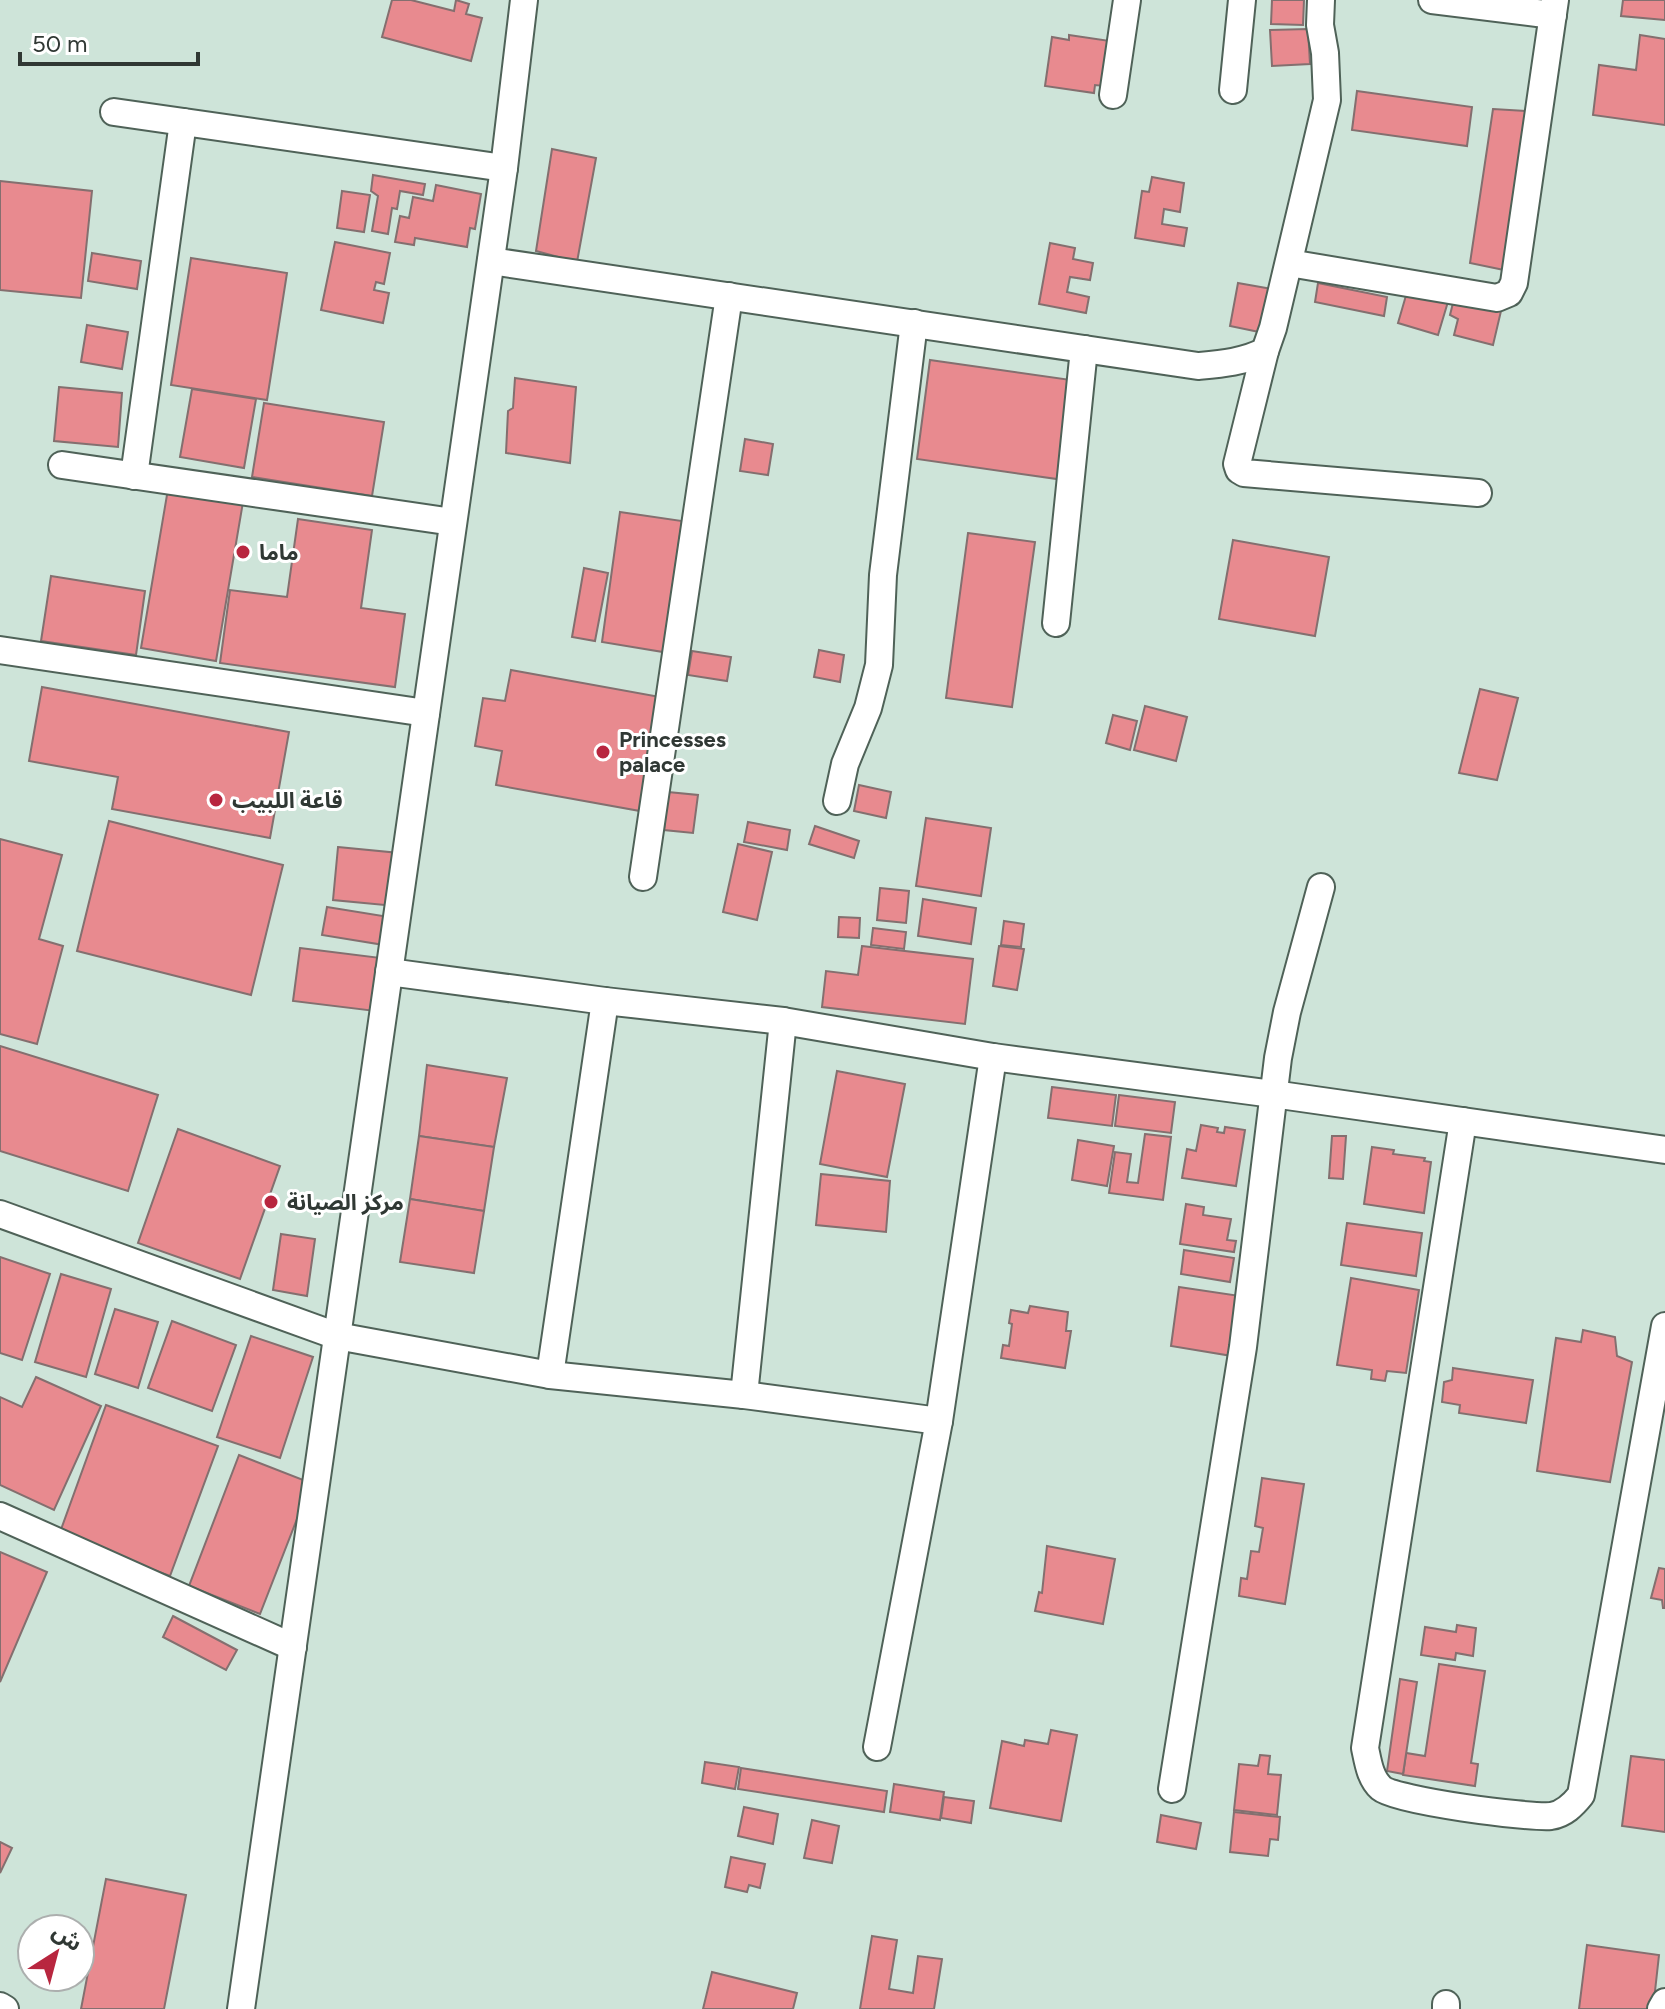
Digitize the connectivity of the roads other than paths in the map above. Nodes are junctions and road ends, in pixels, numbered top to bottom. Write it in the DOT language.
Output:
graph roads {
  1 [pos="524,0"];
  2 [pos="1127,0"];
  3 [pos="1242,0"];
  4 [pos="1321,0"];
  5 [pos="1432,0"];
  6 [pos="1554,8"];
  7 [pos="1233,90"];
  8 [pos="1113,95"];
  9 [pos="114,112"];
  10 [pos="183,122"];
  11 [pos="504,168"];
  12 [pos="491,261"];
  13 [pos="1289,263"];
  14 [pos="729,296"];
  15 [pos="914,323"];
  16 [pos="1084,349"];
  17 [pos="1265,351"];
  18 [pos="62,465"];
  19 [pos="134,476"];
  20 [pos="1478,493"];
  21 [pos="453,522"];
  22 [pos="1056,623"];
  23 [pos="0,651"];
  24 [pos="426,713"];
  25 [pos="837,801"];
  26 [pos="643,877"];
  27 [pos="1321,887"];
  28 [pos="389,972"];
  29 [pos="605,1001"];
  30 [pos="783,1021"];
  31 [pos="993,1057"];
  32 [pos="1273,1094"];
  33 [pos="1463,1121"];
  34 [pos="1665,1150"];
  35 [pos="0,1214"];
  36 [pos="1665,1326"];
  37 [pos="337,1336"];
  38 [pos="550,1375"];
  39 [pos="744,1395"];
  40 [pos="939,1421"];
  41 [pos="0,1516"];
  42 [pos="293,1647"];
  43 [pos="877,1747"];
  44 [pos="1172,1789"];
  45 [pos="1665,2002"];
  46 [pos="0,2006"];
  47 [pos="5,2009"];
  48 [pos="241,2009"];
  49 [pos="1661,2009"];
  1 -- 11 [label="street"];
  2 -- 8 [label="street"];
  3 -- 7 [label="street"];
  4 -- 13 [label="street"];
  5 -- 6 [label="street"];
  6 -- 13 [label="street"];
  9 -- 10 [label="street"];
  10 -- 11 [label="street"];
  10 -- 19 [label="street"];
  11 -- 12 [label="street"];
  12 -- 14 [label="street"];
  12 -- 21 [label="street"];
  13 -- 17 [label="street"];
  14 -- 15 [label="street"];
  14 -- 26 [label="street"];
  15 -- 16 [label="street"];
  15 -- 25 [label="street"];
  16 -- 17 [label="street"];
  16 -- 22 [label="street"];
  17 -- 20 [label="street"];
  18 -- 19 [label="street"];
  19 -- 21 [label="street"];
  21 -- 24 [label="street"];
  23 -- 24 [label="street"];
  24 -- 28 [label="street"];
  27 -- 32 [label="street"];
  28 -- 29 [label="street"];
  28 -- 37 [label="street"];
  29 -- 30 [label="street"];
  29 -- 38 [label="street"];
  30 -- 31 [label="street"];
  30 -- 39 [label="street"];
  31 -- 32 [label="street"];
  31 -- 40 [label="street"];
  32 -- 33 [label="street"];
  32 -- 44 [label="street"];
  33 -- 34 [label="street"];
  33 -- 36 [label="street"];
  35 -- 37 [label="street"];
  37 -- 38 [label="street"];
  37 -- 42 [label="street"];
  38 -- 39 [label="street"];
  39 -- 40 [label="street"];
  40 -- 43 [label="street"];
  41 -- 42 [label="street"];
  42 -- 48 [label="street"];
  45 -- 49 [label="street"];
  46 -- 47 [label="street"];
}
